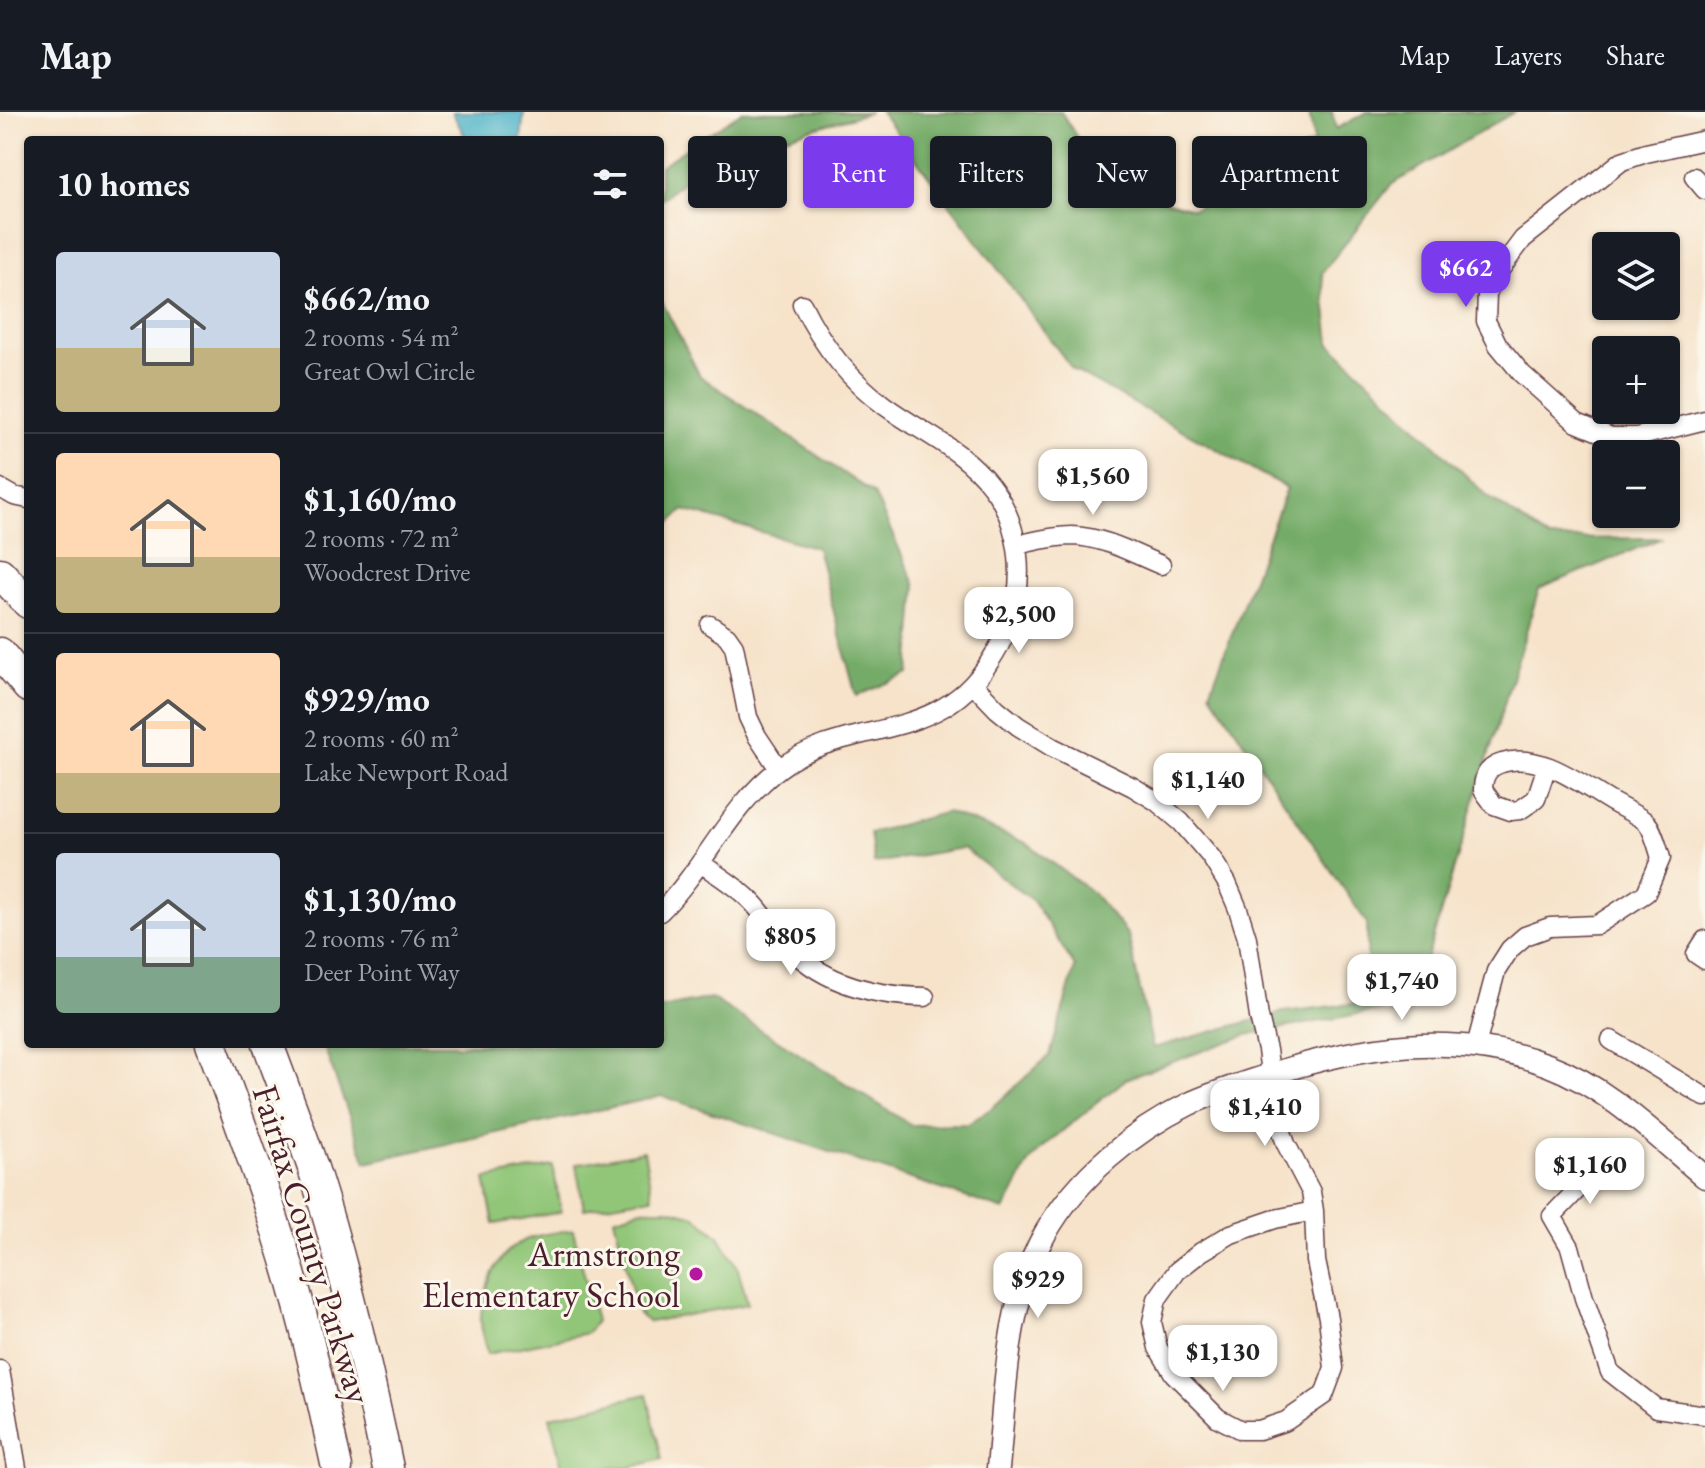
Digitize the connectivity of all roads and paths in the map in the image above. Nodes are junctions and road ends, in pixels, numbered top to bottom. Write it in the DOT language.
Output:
graph roads {
  1 [pos="1705,140"];
  2 [pos="802,304"];
  3 [pos="1705,420"];
  4 [pos="0,488"];
  5 [pos="24,498"];
  6 [pos="1017,545"];
  7 [pos="1161,565"];
  8 [pos="0,573"];
  9 [pos="24,599"];
  10 [pos="710,625"];
  11 [pos="0,653"];
  12 [pos="24,682"];
  13 [pos="973,684"];
  14 [pos="1547,766"];
  15 [pos="779,769"];
  16 [pos="700,863"];
  17 [pos="664,908"];
  18 [pos="1705,940"];
  19 [pos="1705,960"];
  20 [pos="925,997"];
  21 [pos="1611,1040"];
  22 [pos="1476,1046"];
  23 [pos="212,1048"];
  24 [pos="269,1048"];
  25 [pos="1270,1074"];
  26 [pos="1705,1097"];
  27 [pos="1598,1168"];
  28 [pos="1705,1177"];
  29 [pos="1314,1211"];
  30 [pos="0,1370"];
  31 [pos="1705,1415"];
  32 [pos="17,1468"];
  33 [pos="337,1468"];
  34 [pos="388,1468"];
  35 [pos="998,1468"];
  1 -- 3 [label="street"];
  2 -- 6 [label="street"];
  4 -- 5 [label="street"];
  6 -- 7 [label="street"];
  6 -- 13 [label="street"];
  8 -- 9 [label="highway"];
  10 -- 15 [label="street"];
  11 -- 12 [label="highway"];
  13 -- 15 [label="street"];
  13 -- 25 [label="street"];
  14 -- 22 [label="street"];
  15 -- 16 [label="street"];
  16 -- 17 [label="street"];
  16 -- 20 [label="street"];
  18 -- 19 [label="street"];
  21 -- 26 [label="street"];
  22 -- 25 [label="street"];
  22 -- 28 [label="street"];
  23 -- 33 [label="highway, Fairfax County Parkway"];
  24 -- 34 [label="highway, Fairfax County Parkway"];
  25 -- 29 [label="street"];
  25 -- 35 [label="street"];
  27 -- 31 [label="street"];
  29 -- 29 [label="street"];
  30 -- 32 [label="street"];
}
